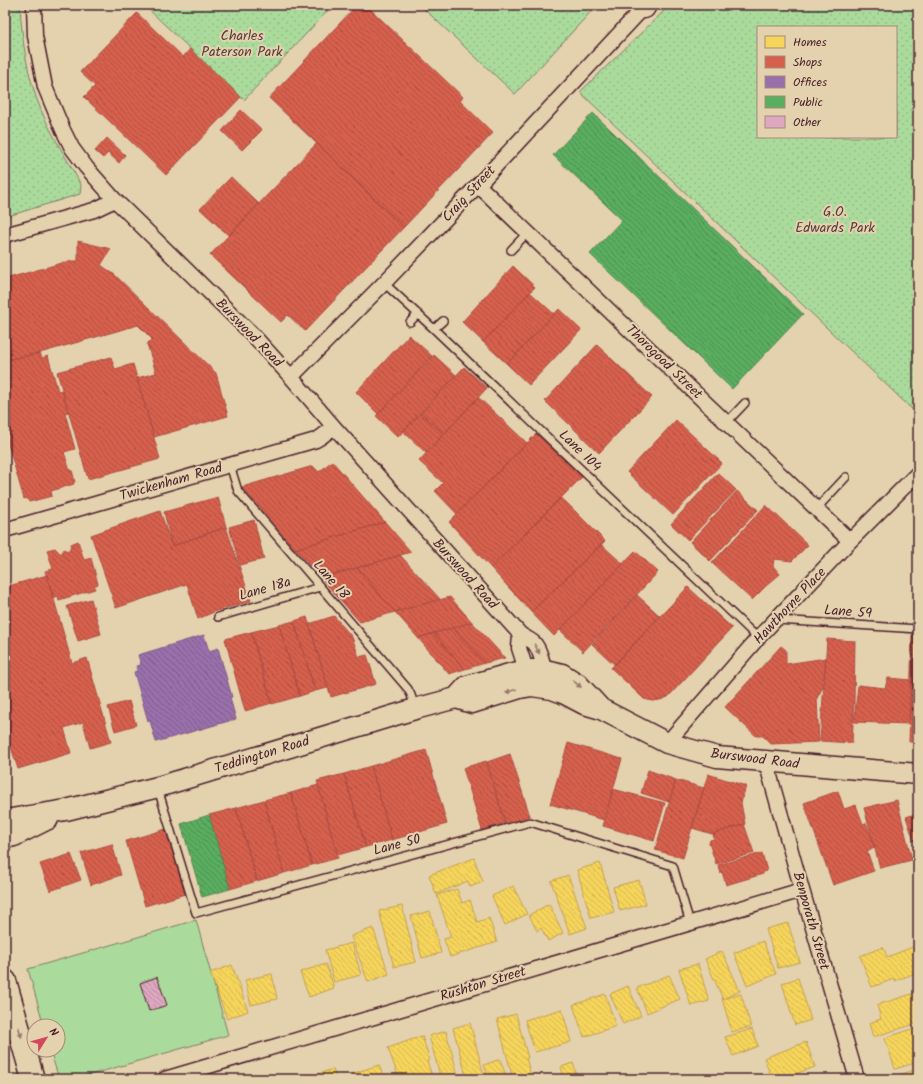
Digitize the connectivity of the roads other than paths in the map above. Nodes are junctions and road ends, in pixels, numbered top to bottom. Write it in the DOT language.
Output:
graph roads {
  1 [pos="34,5"];
  2 [pos="645,6"];
  3 [pos="478,185"];
  4 [pos="115,200"];
  5 [pos="528,232"];
  6 [pos="5,236"];
  7 [pos="511,250"];
  8 [pos="384,283"];
  9 [pos="418,314"];
  10 [pos="442,321"];
  11 [pos="410,322"];
  12 [pos="434,329"];
  13 [pos="291,377"];
  14 [pos="745,402"];
  15 [pos="727,422"];
  16 [pos="334,427"];
  17 [pos="230,465"];
  18 [pos="918,473"];
  19 [pos="846,477"];
  20 [pos="816,508"];
  21 [pos="5,530"];
  22 [pos="850,541"];
  23 [pos="320,587"];
  24 [pos="218,617"];
  25 [pos="776,620"];
  26 [pos="918,629"];
  27 [pos="758,638"];
  28 [pos="537,679"];
  29 [pos="416,709"];
  30 [pos="667,743"];
  31 [pos="766,762"];
  32 [pos="918,774"];
  33 [pos="158,787"];
  34 [pos="66,810"];
  35 [pos="5,820"];
  36 [pos="5,838"];
  37 [pos="802,890"];
  38 [pos="690,923"];
  39 [pos="5,981"];
  40 [pos="33,1079"];
  41 [pos="165,1079"];
  42 [pos="857,1079"];
  1 -- 4 [label="street, Burswood Road"];
  2 -- 3 [label="street, Craig Street"];
  3 -- 5 [label="street, Thorogood Street"];
  3 -- 8 [label="street, Craig Street"];
  4 -- 6 [label="street"];
  4 -- 13 [label="street, Burswood Road"];
  5 -- 7 [label="lane"];
  5 -- 15 [label="street, Thorogood Street"];
  8 -- 9 [label="lane, Lane 104"];
  8 -- 13 [label="street, Craig Street"];
  9 -- 11 [label="lane"];
  9 -- 12 [label="lane, Lane 104"];
  10 -- 12 [label="lane"];
  12 -- 27 [label="lane, Lane 104"];
  13 -- 16 [label="street, Burswood Road"];
  14 -- 15 [label="lane"];
  15 -- 20 [label="street, Thorogood Street"];
  16 -- 17 [label="street, Twickenham Road"];
  16 -- 28 [label="street, Burswood Road"];
  17 -- 21 [label="street, Twickenham Road"];
  17 -- 23 [label="lane, Lane 18"];
  18 -- 22 [label="street, Hawthorne Place"];
  19 -- 20 [label="lane"];
  20 -- 22 [label="street, Thorogood Street"];
  22 -- 25 [label="street, Hawthorne Place"];
  23 -- 24 [label="lane, Lane 18a"];
  23 -- 29 [label="lane, Lane 18"];
  25 -- 26 [label="lane, Lane 59"];
  25 -- 27 [label="street, Hawthorne Place"];
  27 -- 30 [label="street, Hawthorne Place"];
  28 -- 29 [label="main road, Teddington Road"];
  28 -- 30 [label="main road, Burswood Road"];
  29 -- 33 [label="main road, Teddington Road"];
  30 -- 31 [label="main road, Burswood Road"];
  31 -- 32 [label="main road, Burswood Road"];
  31 -- 37 [label="street, Benporath Street"];
  33 -- 34 [label="main road, Teddington Road"];
  33 -- 38 [label="lane, Lane 50"];
  34 -- 35 [label="main road, Teddington Road"];
  34 -- 36 [label="main road, Teddington Road"];
  37 -- 38 [label="street, Rushton Street"];
  37 -- 42 [label="street, Benporath Street"];
  38 -- 41 [label="street, Rushton Street"];
  39 -- 40 [label="highway, one-way"];
}
